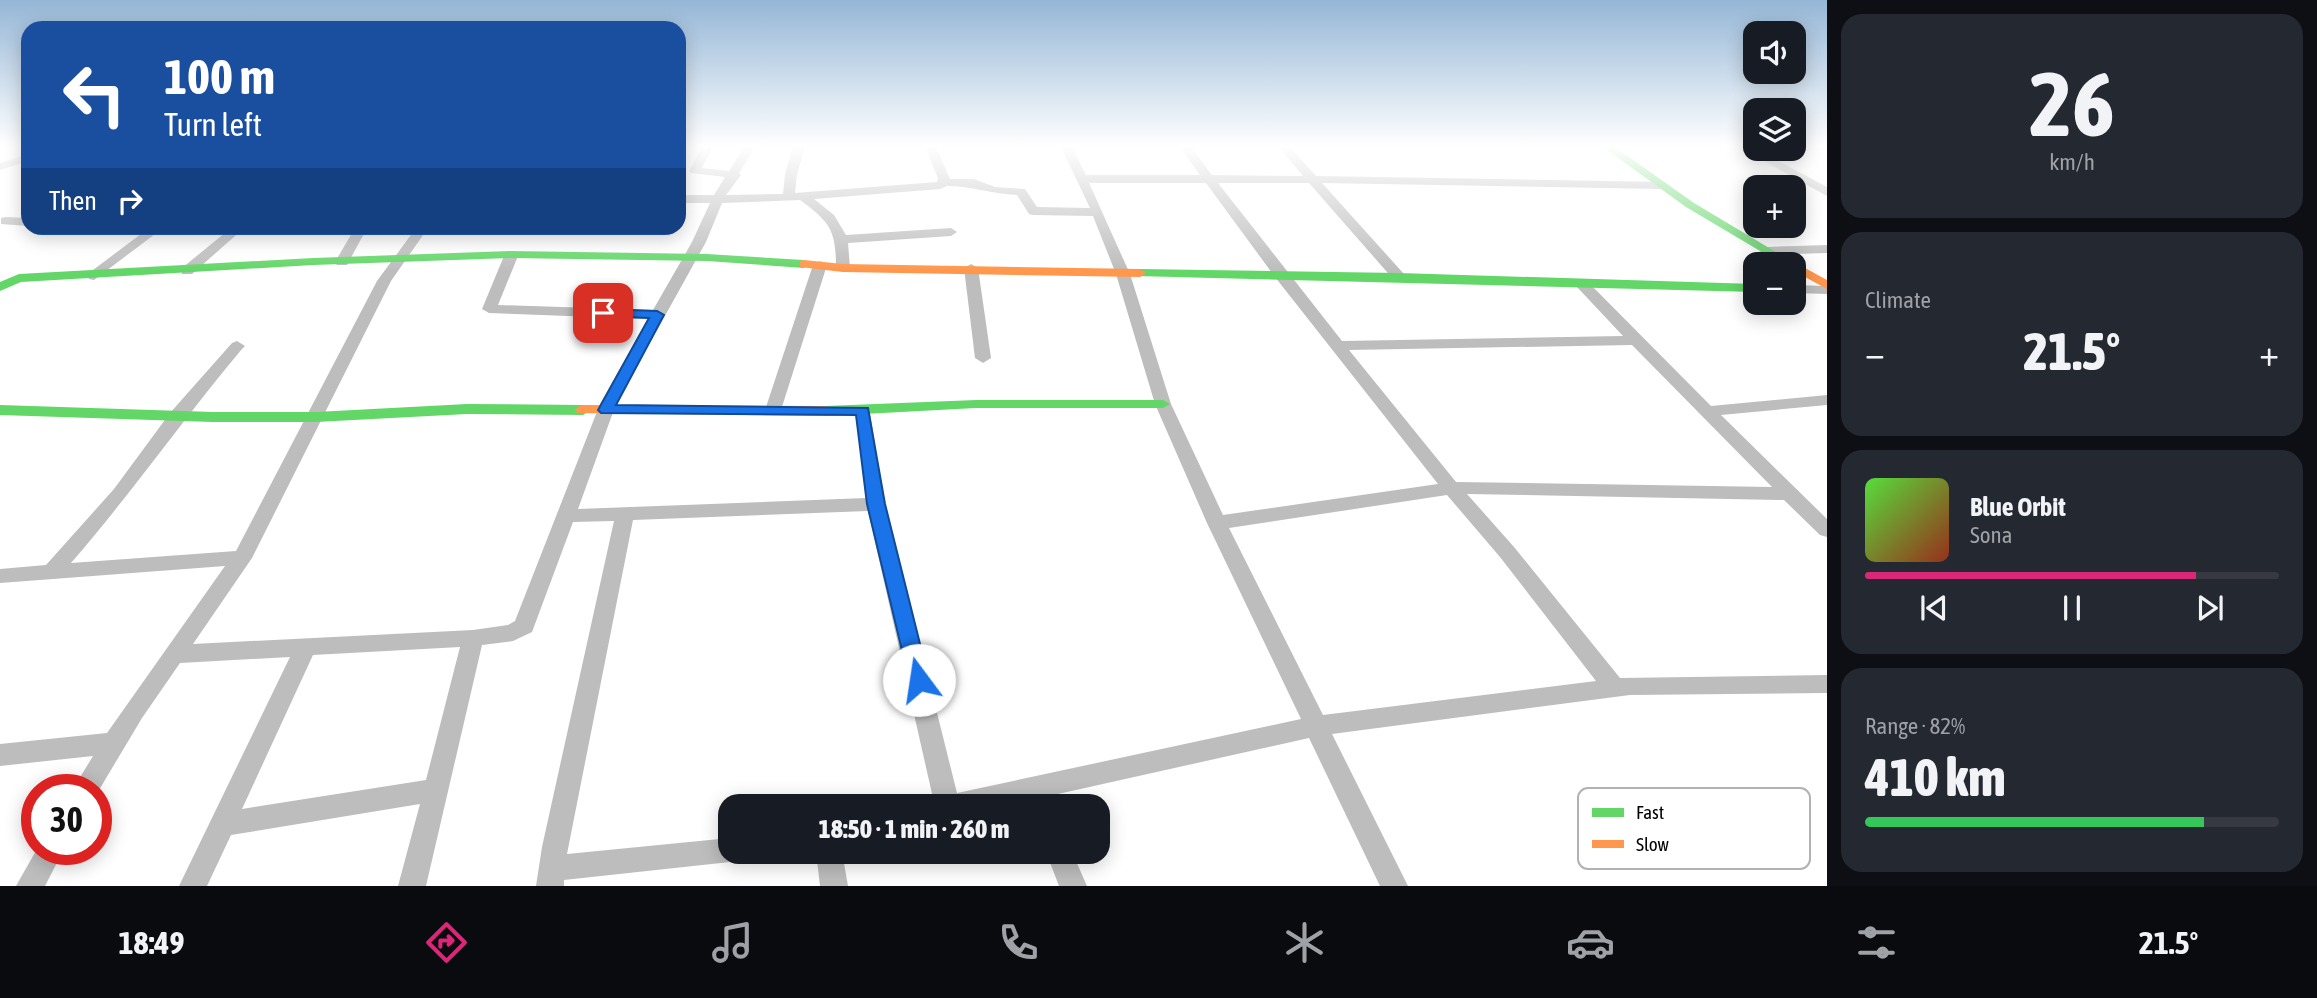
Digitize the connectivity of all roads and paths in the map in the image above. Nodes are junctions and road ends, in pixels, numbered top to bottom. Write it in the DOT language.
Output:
graph roads {
  1 [pos="725,188"];
  2 [pos="794,188"];
  3 [pos="896,188"];
  4 [pos="989,188"];
  5 [pos="1086,188"];
  6 [pos="1215,188"];
  7 [pos="1320,188"];
  8 [pos="1665,188"];
  9 [pos="795,196"];
  10 [pos="718,198"];
  11 [pos="686,199"];
  12 [pos="1098,212"];
  13 [pos="2,222"];
  14 [pos="21,222"];
  15 [pos="951,232"];
  16 [pos="146,235"];
  17 [pos="230,235"];
  18 [pos="357,235"];
  19 [pos="417,235"];
  20 [pos="843,239"];
  21 [pos="1827,249"];
  22 [pos="1766,251"];
  23 [pos="511,256"];
  24 [pos="688,258"];
  25 [pos="400,259"];
  26 [pos="342,262"];
  27 [pos="820,265"];
  28 [pos="843,268"];
  29 [pos="971,268"];
  30 [pos="187,271"];
  31 [pos="1806,273"];
  32 [pos="1123,274"];
  33 [pos="1280,274"];
  34 [pos="94,276"];
  35 [pos="1399,276"];
  36 [pos="1582,284"];
  37 [pos="1827,285"];
  38 [pos="0,287"];
  39 [pos="1743,288"];
  40 [pos="1806,289"];
  41 [pos="1827,290"];
  42 [pos="657,315"];
  43 [pos="1634,340"];
  44 [pos="237,346"];
  45 [pos="1339,346"];
  46 [pos="983,358"];
  47 [pos="1827,400"];
  48 [pos="1163,404"];
  49 [pos="0,410"];
  50 [pos="606,410"];
  51 [pos="773,410"];
  52 [pos="863,411"];
  53 [pos="1710,411"];
  54 [pos="176,417"];
  55 [pos="316,417"];
  56 [pos="1451,488"];
  57 [pos="1789,494"];
  58 [pos="876,504"];
  59 [pos="625,514"];
  60 [pos="564,516"];
  61 [pos="1217,523"];
  62 [pos="1827,530"];
  63 [pos="242,558"];
  64 [pos="52,572"];
  65 [pos="0,576"];
  66 [pos="473,638"];
  67 [pos="306,647"];
  68 [pos="176,654"];
  69 [pos="1827,684"];
  70 [pos="1615,688"];
  71 [pos="1316,726"];
  72 [pos="114,743"];
  73 [pos="0,755"];
  74 [pos="95,774"];
  75 [pos="435,790"];
  76 [pos="946,794"];
  77 [pos="1049,794"];
  78 [pos="222,824"];
  79 [pos="718,852"];
  80 [pos="831,864"];
  81 [pos="1064,864"];
  82 [pos="42,865"];
  83 [pos="551,877"];
  84 [pos="30,886"];
  85 [pos="192,886"];
  86 [pos="412,886"];
  87 [pos="834,886"];
  88 [pos="1073,886"];
  89 [pos="1394,886"];
  1 -- 10 [label="street"];
  2 -- 9 [label="street"];
  3 -- 9 [label="street"];
  4 -- 12 [label="street"];
  5 -- 12 [label="street"];
  6 -- 33 [label="street"];
  7 -- 35 [label="street"];
  8 -- 22 [label="street"];
  9 -- 10 [label="street"];
  9 -- 20 [label="street"];
  10 -- 11 [label="street"];
  10 -- 24 [label="street"];
  12 -- 32 [label="street"];
  13 -- 14 [label="street"];
  15 -- 20 [label="street"];
  16 -- 34 [label="street"];
  17 -- 30 [label="street"];
  18 -- 26 [label="street"];
  19 -- 25 [label="street"];
  20 -- 28 [label="street"];
  21 -- 22 [label="street"];
  23 -- 24 [label="street"];
  23 -- 25 [label="street"];
  23 -- 42 [label="street"];
  24 -- 27 [label="street"];
  24 -- 42 [label="street"];
  25 -- 26 [label="street"];
  25 -- 55 [label="street"];
  26 -- 30 [label="street"];
  27 -- 28 [label="street"];
  27 -- 51 [label="street"];
  28 -- 29 [label="street"];
  29 -- 32 [label="street"];
  29 -- 46 [label="street"];
  30 -- 34 [label="street"];
  31 -- 37 [label="street"];
  32 -- 33 [label="street"];
  32 -- 48 [label="street"];
  33 -- 35 [label="street"];
  33 -- 45 [label="street"];
  34 -- 38 [label="street"];
  35 -- 36 [label="street"];
  36 -- 39 [label="street"];
  36 -- 43 [label="street"];
  40 -- 41 [label="street"];
  42 -- 50 [label="street"];
  43 -- 45 [label="street"];
  43 -- 53 [label="street"];
  44 -- 54 [label="street"];
  45 -- 56 [label="street"];
  47 -- 53 [label="street"];
  48 -- 52 [label="street"];
  48 -- 61 [label="street"];
  49 -- 54 [label="street"];
  50 -- 51 [label="street"];
  50 -- 55 [label="street"];
  50 -- 60 [label="street"];
  51 -- 52 [label="street"];
  52 -- 58 [label="street"];
  53 -- 57 [label="street"];
  54 -- 55 [label="street"];
  54 -- 64 [label="street"];
  55 -- 63 [label="street"];
  56 -- 57 [label="street"];
  56 -- 61 [label="street"];
  56 -- 70 [label="street"];
  57 -- 62 [label="street"];
  58 -- 59 [label="street"];
  58 -- 76 [label="street"];
  59 -- 60 [label="street"];
  59 -- 83 [label="street"];
  60 -- 66 [label="street"];
  61 -- 71 [label="street"];
  63 -- 64 [label="street"];
  63 -- 68 [label="street"];
  64 -- 65 [label="street"];
  66 -- 67 [label="street"];
  66 -- 75 [label="street"];
  67 -- 68 [label="street"];
  67 -- 78 [label="street"];
  68 -- 72 [label="street"];
  69 -- 70 [label="street"];
  70 -- 71 [label="street"];
  71 -- 77 [label="street"];
  71 -- 89 [label="street"];
  72 -- 73 [label="street"];
  72 -- 74 [label="street"];
  75 -- 78 [label="street"];
  75 -- 86 [label="street"];
  78 -- 85 [label="street"];
  79 -- 83 [label="street"];
  80 -- 87 [label="street"];
  81 -- 88 [label="street"];
  82 -- 84 [label="street"];
}
